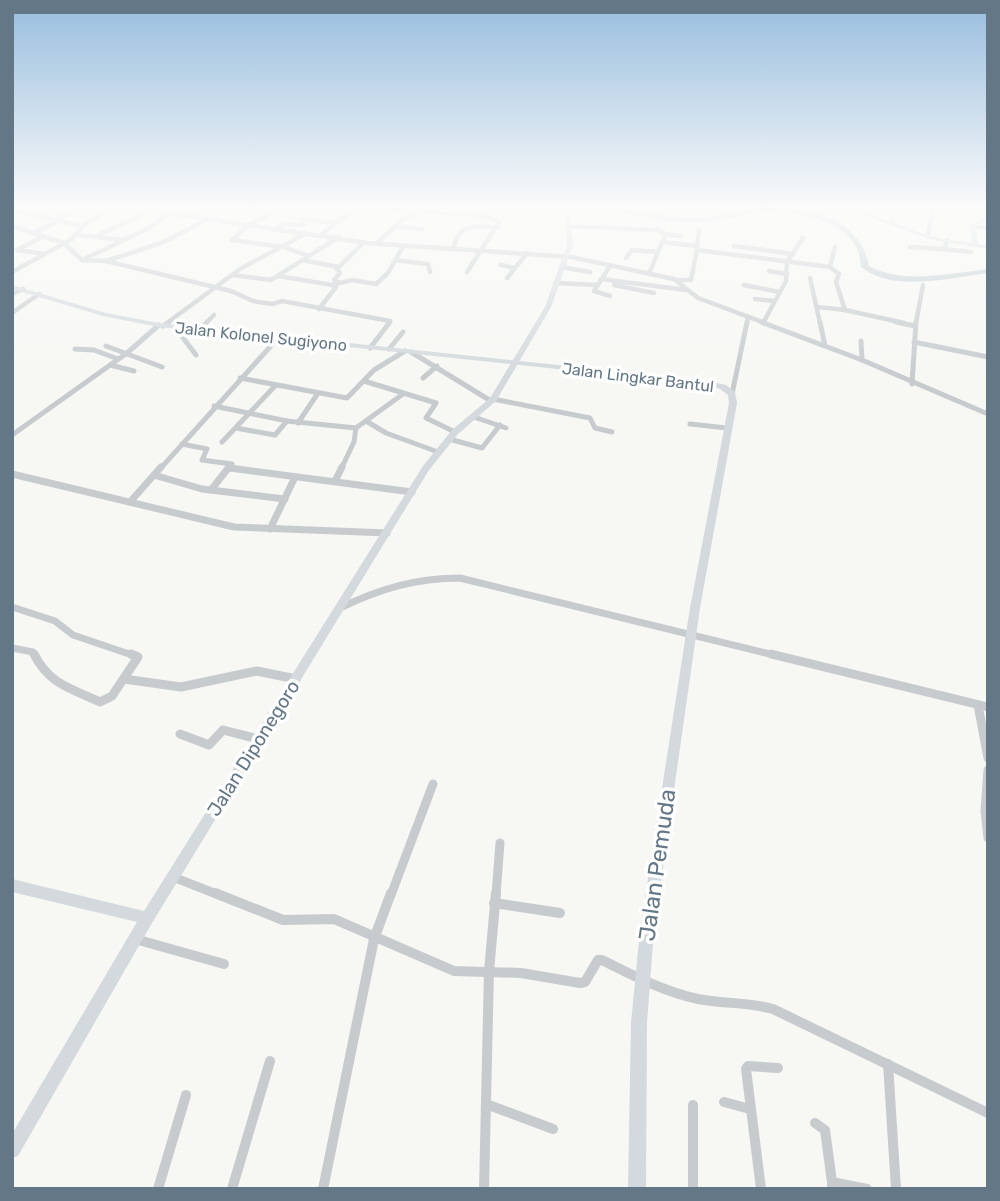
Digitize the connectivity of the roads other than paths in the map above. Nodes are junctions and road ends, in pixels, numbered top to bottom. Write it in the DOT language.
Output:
graph roads {
  1 [pos="122,265"];
  2 [pos="250,265"];
  3 [pos="295,265"];
  4 [pos="329,265"];
  5 [pos="391,265"];
  6 [pos="428,265"];
  7 [pos="472,265"];
  8 [pos="502,265"];
  9 [pos="517,265"];
  10 [pos="605,265"];
  11 [pos="623,265"];
  12 [pos="653,265"];
  13 [pos="696,265"];
  14 [pos="787,265"];
  15 [pos="813,265"];
  16 [pos="610,266"];
  17 [pos="339,267"];
  18 [pos="561,267"];
  19 [pos="830,267"];
  20 [pos="515,268"];
  21 [pos="622,268"];
  22 [pos="769,271"];
  23 [pos="430,272"];
  24 [pos="467,272"];
  25 [pos="590,272"];
  26 [pos="649,274"];
  27 [pos="787,274"];
  28 [pos="232,275"];
  29 [pos="279,276"];
  30 [pos="507,278"];
  31 [pos="810,278"];
  32 [pos="678,280"];
  33 [pos="338,282"];
  34 [pos="599,282"];
  35 [pos="555,283"];
  36 [pos="332,285"];
  37 [pos="744,285"];
  38 [pos="923,285"];
  39 [pos="12,287"];
  40 [pos="216,288"];
  41 [pos="23,289"];
  42 [pos="687,290"];
  43 [pos="779,292"];
  44 [pos="654,293"];
  45 [pos="39,294"];
  46 [pos="12,295"];
  47 [pos="610,296"];
  48 [pos="755,299"];
  49 [pos="774,301"];
  50 [pos="818,307"];
  51 [pos="319,309"];
  52 [pos="845,310"];
  53 [pos="12,313"];
  54 [pos="214,315"];
  55 [pos="747,317"];
  56 [pos="763,323"];
  57 [pos="161,326"];
  58 [pos="915,326"];
  59 [pos="175,327"];
  60 [pos="199,330"];
  61 [pos="403,332"];
  62 [pos="278,338"];
  63 [pos="861,341"];
  64 [pos="914,342"];
  65 [pos="106,346"];
  66 [pos="825,346"];
  67 [pos="370,348"];
  68 [pos="75,349"];
  69 [pos="389,349"];
  70 [pos="408,351"];
  71 [pos="127,353"];
  72 [pos="196,355"];
  73 [pos="988,357"];
  74 [pos="118,359"];
  75 [pos="862,360"];
  76 [pos="515,363"];
  77 [pos="110,365"];
  78 [pos="437,366"];
  79 [pos="162,367"];
  80 [pos="134,371"];
  81 [pos="240,378"];
  82 [pos="424,378"];
  83 [pos="364,381"];
  84 [pos="734,382"];
  85 [pos="912,384"];
  86 [pos="276,385"];
  87 [pos="723,387"];
  88 [pos="318,393"];
  89 [pos="403,394"];
  90 [pos="732,394"];
  91 [pos="492,400"];
  92 [pos="214,406"];
  93 [pos="250,414"];
  94 [pos="988,414"];
  95 [pos="474,417"];
  96 [pos="287,421"];
  97 [pos="366,421"];
  98 [pos="298,423"];
  99 [pos="690,424"];
  100 [pos="236,428"];
  101 [pos="356,428"];
  102 [pos="727,428"];
  103 [pos="612,432"];
  104 [pos="12,435"];
  105 [pos="452,436"];
  106 [pos="222,442"];
  107 [pos="181,444"];
  108 [pos="438,452"];
  109 [pos="230,468"];
  110 [pos="12,474"];
  111 [pos="154,475"];
  112 [pos="295,477"];
  113 [pos="335,481"];
  114 [pos="211,491"];
  115 [pos="412,492"];
  116 [pos="285,499"];
  117 [pos="130,502"];
  118 [pos="270,529"];
  119 [pos="387,533"];
  120 [pos="707,538"];
  121 [pos="12,607"];
  122 [pos="340,608"];
  123 [pos="691,634"];
  124 [pos="12,648"];
  125 [pos="124,679"];
  126 [pos="296,679"];
  127 [pos="983,706"];
  128 [pos="984,729"];
  129 [pos="180,734"];
  130 [pos="258,739"];
  131 [pos="988,758"];
  132 [pos="988,771"];
  133 [pos="433,784"];
  134 [pos="988,838"];
  135 [pos="500,843"];
  136 [pos="173,877"];
  137 [pos="12,885"];
  138 [pos="494,903"];
  139 [pos="560,913"];
  140 [pos="147,918"];
  141 [pos="134,939"];
  142 [pos="374,939"];
  143 [pos="224,964"];
  144 [pos="489,971"];
  145 [pos="642,980"];
  146 [pos="270,1061"];
  147 [pos="888,1064"];
  148 [pos="778,1068"];
  149 [pos="186,1095"];
  150 [pos="724,1102"];
  151 [pos="486,1104"];
  152 [pos="693,1105"];
  153 [pos="750,1109"];
  154 [pos="988,1113"];
  155 [pos="814,1123"];
  156 [pos="553,1129"];
  157 [pos="12,1150"];
  158 [pos="832,1185"];
  159 [pos="158,1189"];
  160 [pos="232,1189"];
  161 [pos="323,1189"];
  162 [pos="484,1189"];
  163 [pos="637,1189"];
  164 [pos="693,1189"];
  165 [pos="761,1189"];
  166 [pos="867,1189"];
  167 [pos="896,1189"];
  1 -- 40 [label="street"];
  2 -- 28 [label="street"];
  3 -- 29 [label="street"];
  4 -- 17 [label="street"];
  5 -- 33 [label="street"];
  6 -- 23 [label="street"];
  7 -- 24 [label="street"];
  8 -- 20 [label="street"];
  9 -- 20 [label="street"];
  10 -- 16 [label="street"];
  11 -- 21 [label="street"];
  12 -- 26 [label="street"];
  13 -- 32 [label="street"];
  14 -- 27 [label="street"];
  15 -- 19 [label="street"];
  16 -- 21 [label="street"];
  16 -- 34 [label="street"];
  17 -- 33 [label="street"];
  18 -- 25 [label="street"];
  18 -- 35 [label="main road, Jalan Diponegoro"];
  19 -- 52 [label="street"];
  20 -- 30 [label="street"];
  21 -- 26 [label="street"];
  22 -- 27 [label="street"];
  26 -- 32 [label="street"];
  27 -- 43 [label="street"];
  28 -- 29 [label="street"];
  28 -- 40 [label="street"];
  29 -- 36 [label="street"];
  31 -- 50 [label="street"];
  32 -- 42 [label="street"];
  33 -- 36 [label="street"];
  34 -- 35 [label="street"];
  34 -- 42 [label="street"];
  34 -- 44 [label="street"];
  34 -- 47 [label="street"];
  35 -- 76 [label="main road, Jalan Diponegoro"];
  36 -- 51 [label="street"];
  37 -- 43 [label="street"];
  38 -- 58 [label="street"];
  39 -- 41 [label="main road, Jalan Kolonel Sugiyono"];
  40 -- 51 [label="street"];
  40 -- 57 [label="street"];
  41 -- 45 [label="main road, Jalan Kolonel Sugiyono"];
  41 -- 46 [label="street"];
  42 -- 55 [label="street"];
  43 -- 49 [label="street"];
  45 -- 53 [label="street"];
  45 -- 57 [label="main road, Jalan Kolonel Sugiyono"];
  48 -- 49 [label="street"];
  49 -- 56 [label="street"];
  50 -- 52 [label="street"];
  50 -- 66 [label="street"];
  51 -- 67 [label="street"];
  52 -- 58 [label="street"];
  54 -- 60 [label="street"];
  55 -- 56 [label="street"];
  55 -- 84 [label="street"];
  56 -- 66 [label="street"];
  57 -- 59 [label="main road, Jalan Kolonel Sugiyono"];
  57 -- 71 [label="street"];
  58 -- 64 [label="street"];
  59 -- 60 [label="main road, Jalan Kolonel Sugiyono"];
  59 -- 72 [label="street"];
  60 -- 62 [label="main road, Jalan Kolonel Sugiyono"];
  61 -- 69 [label="street"];
  62 -- 67 [label="main road, Jalan Kolonel Sugiyono"];
  62 -- 81 [label="street"];
  63 -- 75 [label="street"];
  64 -- 73 [label="street"];
  64 -- 85 [label="street"];
  65 -- 71 [label="street"];
  66 -- 75 [label="street"];
  67 -- 69 [label="main road, Jalan Kolonel Sugiyono"];
  68 -- 74 [label="street"];
  69 -- 70 [label="main road, Jalan Kolonel Sugiyono"];
  70 -- 76 [label="main road, Jalan Kolonel Sugiyono"];
  70 -- 78 [label="street"];
  70 -- 83 [label="street"];
  71 -- 74 [label="street"];
  71 -- 79 [label="street"];
  74 -- 77 [label="street"];
  75 -- 85 [label="street"];
  76 -- 87 [label="main road, Jalan Lingkar Bantul"];
  76 -- 91 [label="main road, Jalan Diponegoro"];
  77 -- 80 [label="street"];
  77 -- 104 [label="street"];
  78 -- 82 [label="street"];
  78 -- 91 [label="street"];
  81 -- 86 [label="street"];
  81 -- 92 [label="street"];
  83 -- 88 [label="street"];
  83 -- 89 [label="street"];
  84 -- 87 [label="street"];
  84 -- 90 [label="street"];
  85 -- 94 [label="street"];
  86 -- 88 [label="street"];
  86 -- 93 [label="street"];
  87 -- 90 [label="main road, Jalan Lingkar Bantul"];
  88 -- 98 [label="street"];
  89 -- 97 [label="street"];
  89 -- 105 [label="street"];
  90 -- 102 [label="main road, Jalan Lingkar Bantul"];
  91 -- 95 [label="main road, Jalan Diponegoro"];
  91 -- 103 [label="street"];
  92 -- 93 [label="street"];
  92 -- 107 [label="street"];
  93 -- 96 [label="street"];
  93 -- 100 [label="street"];
  95 -- 105 [label="main road, Jalan Diponegoro"];
  95 -- 105 [label="street"];
  96 -- 98 [label="street"];
  96 -- 100 [label="street"];
  97 -- 101 [label="street"];
  97 -- 108 [label="street"];
  98 -- 101 [label="street"];
  99 -- 102 [label="street"];
  100 -- 106 [label="street"];
  101 -- 113 [label="street"];
  102 -- 120 [label="main road, Jalan Lingkar Bantul"];
  105 -- 108 [label="main road, Jalan Diponegoro"];
  107 -- 109 [label="street"];
  107 -- 111 [label="street"];
  108 -- 115 [label="main road, Jalan Diponegoro"];
  109 -- 112 [label="street"];
  109 -- 114 [label="street"];
  110 -- 117 [label="street"];
  111 -- 114 [label="street"];
  111 -- 117 [label="street"];
  112 -- 113 [label="street"];
  112 -- 116 [label="street"];
  113 -- 115 [label="street"];
  114 -- 116 [label="street"];
  115 -- 119 [label="main road, Jalan Diponegoro"];
  116 -- 118 [label="street"];
  117 -- 118 [label="street"];
  118 -- 119 [label="street"];
  119 -- 122 [label="main road, Jalan Diponegoro"];
  120 -- 123 [label="main road, Jalan Pemuda"];
  121 -- 125 [label="street"];
  122 -- 123 [label="street"];
  122 -- 126 [label="main road, Jalan Diponegoro"];
  123 -- 127 [label="street"];
  123 -- 145 [label="main road, Jalan Pemuda"];
  124 -- 125 [label="street"];
  125 -- 126 [label="street"];
  126 -- 130 [label="main road, Jalan Diponegoro"];
  127 -- 128 [label="street"];
  128 -- 131 [label="street"];
  129 -- 130 [label="street"];
  130 -- 136 [label="main road, Jalan Diponegoro"];
  132 -- 134 [label="street"];
  133 -- 142 [label="street"];
  135 -- 138 [label="street"];
  136 -- 140 [label="main road, Jalan Diponegoro"];
  136 -- 142 [label="street"];
  137 -- 140 [label="main road"];
  138 -- 139 [label="street"];
  138 -- 144 [label="street"];
  140 -- 141 [label="main road, Jalan Diponegoro"];
  141 -- 143 [label="street"];
  141 -- 157 [label="main road, Jalan Diponegoro"];
  142 -- 144 [label="street"];
  142 -- 161 [label="street"];
  144 -- 145 [label="street"];
  144 -- 151 [label="street"];
  145 -- 147 [label="street"];
  145 -- 163 [label="main road, Jalan Pemuda"];
  146 -- 160 [label="street"];
  147 -- 154 [label="street"];
  147 -- 167 [label="street"];
  148 -- 153 [label="street"];
  149 -- 159 [label="street"];
  150 -- 153 [label="street"];
  151 -- 156 [label="street"];
  151 -- 162 [label="street"];
  152 -- 164 [label="street"];
  153 -- 165 [label="street"];
  155 -- 158 [label="street"];
  158 -- 166 [label="street"];
}
